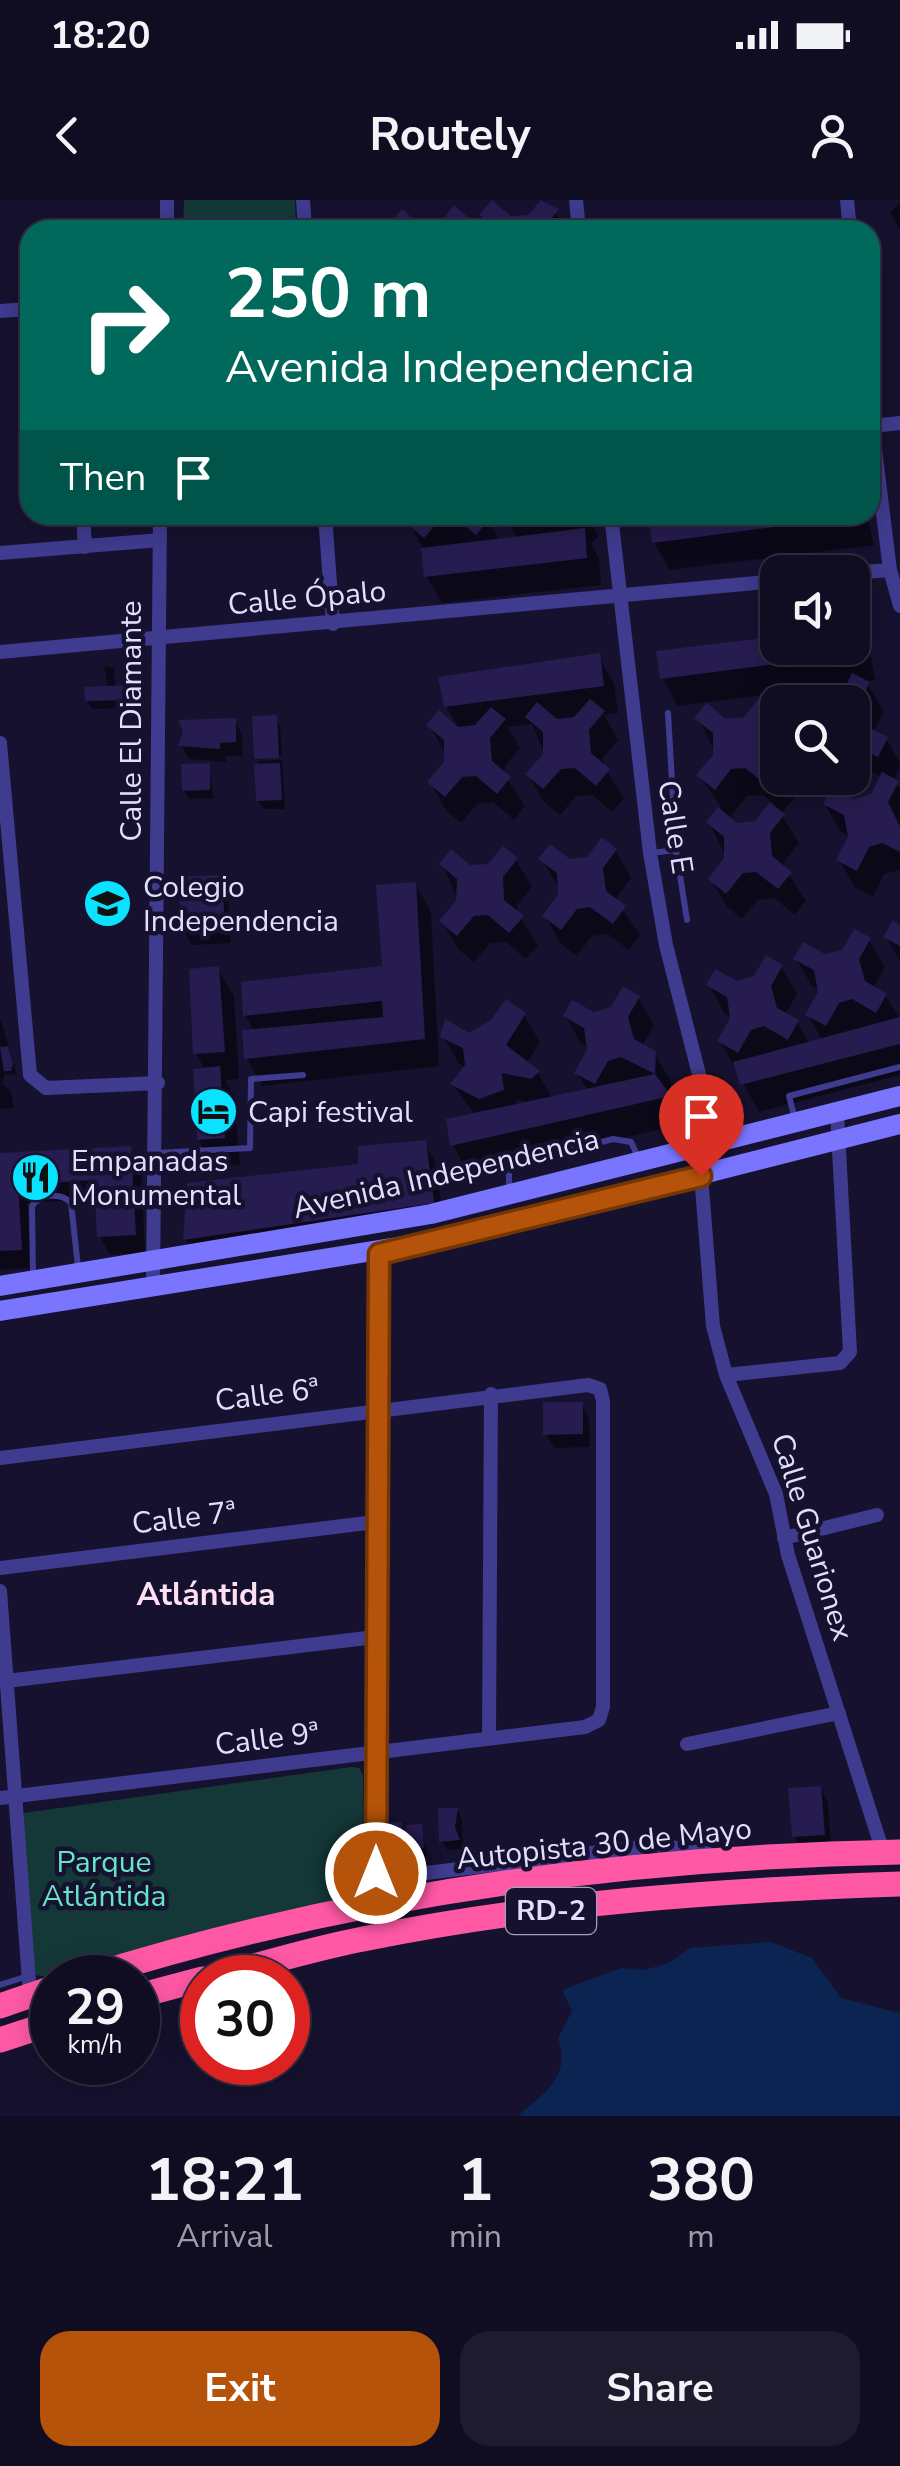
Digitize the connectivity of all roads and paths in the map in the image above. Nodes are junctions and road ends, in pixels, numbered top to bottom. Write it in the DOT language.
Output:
graph roads {
  1 [pos="880,476"];
  2 [pos="84,525"];
  3 [pos="160,525"];
  4 [pos="326,525"];
  5 [pos="612,525"];
  6 [pos="160,540"];
  7 [pos="85,547"];
  8 [pos="0,553"];
  9 [pos="895,569"];
  10 [pos="870,572"];
  11 [pos="760,583"];
  12 [pos="619,596"];
  13 [pos="900,606"];
  14 [pos="333,624"];
  15 [pos="158,640"];
  16 [pos="0,652"];
  17 [pos="668,713"];
  18 [pos="0,743"];
  19 [pos="676,850"];
  20 [pos="650,854"];
  21 [pos="687,920"];
  22 [pos="900,1067"];
  23 [pos="303,1075"];
  24 [pos="158,1082"];
  25 [pos="900,1096"];
  26 [pos="837,1113"];
  27 [pos="796,1123"];
  28 [pos="900,1124"];
  29 [pos="840,1140"];
  30 [pos="716,1141"];
  31 [pos="154,1153"];
  32 [pos="701,1176"];
  33 [pos="379,1254"];
  34 [pos="152,1262"];
  35 [pos="79,1274"];
  36 [pos="33,1281"];
  37 [pos="0,1286"];
  38 [pos="153,1288"];
  39 [pos="0,1311"];
  40 [pos="726,1375"];
  41 [pos="491,1394"];
  42 [pos="375,1409"];
  43 [pos="0,1458"];
  44 [pos="876,1515"];
  45 [pos="375,1522"];
  46 [pos="784,1538"];
  47 [pos="0,1568"];
  48 [pos="0,1591"];
  49 [pos="375,1637"];
  50 [pos="6,1681"];
  51 [pos="839,1714"];
  52 [pos="599,1720"];
  53 [pos="489,1738"];
  54 [pos="686,1744"];
  55 [pos="376,1754"];
  56 [pos="7,1797"];
  57 [pos="891,1852"];
  58 [pos="900,1884"];
  59 [pos="376,1892"];
  60 [pos="32,1955"];
  61 [pos="297,1955"];
  62 [pos="160,1956"];
  63 [pos="0,1986"];
  64 [pos="30,1986"];
  65 [pos="30,1990"];
  66 [pos="0,2006"];
  67 [pos="30,2030"];
  68 [pos="0,2040"];
  1 -- 9 [label="street"];
  2 -- 7 [label="street"];
  3 -- 6 [label="street, Calle El Diamante"];
  4 -- 14 [label="street"];
  5 -- 12 [label="street, Calle E"];
  6 -- 7 [label="street"];
  6 -- 15 [label="street, Calle El Diamante"];
  7 -- 8 [label="street"];
  9 -- 10 [label="street"];
  9 -- 13 [label="street"];
  11 -- 12 [label="street, Calle Ópalo"];
  12 -- 14 [label="street, Calle Ópalo"];
  12 -- 20 [label="street, Calle E"];
  14 -- 15 [label="street, Calle Ópalo"];
  15 -- 16 [label="street, Calle Ópalo"];
  15 -- 24 [label="street, Calle El Diamante"];
  17 -- 19 [label="lane"];
  18 -- 24 [label="street"];
  19 -- 20 [label="lane"];
  19 -- 21 [label="lane"];
  20 -- 30 [label="street, Calle E"];
  22 -- 27 [label="lane"];
  23 -- 31 [label="lane"];
  24 -- 31 [label="street, Calle El Diamante"];
  25 -- 26 [label="main road, Avenida Independencia"];
  26 -- 27 [label="main road, Avenida Independencia"];
  26 -- 29 [label="street"];
  27 -- 30 [label="main road, Avenida Independencia"];
  28 -- 29 [label="main road, Avenida Independencia"];
  29 -- 32 [label="main road, Avenida Independencia"];
  29 -- 40 [label="street"];
  30 -- 34 [label="main road, Avenida Independencia"];
  31 -- 34 [label="street, Calle El Diamante"];
  32 -- 33 [label="main road, Avenida Independencia"];
  32 -- 40 [label="street, Calle Guarionex"];
  33 -- 38 [label="main road, Avenida Independencia"];
  33 -- 42 [label="street"];
  34 -- 35 [label="main road, Avenida Independencia"];
  34 -- 38 [label="street, Calle El Diamante"];
  35 -- 36 [label="main road, Avenida Independencia"];
  35 -- 36 [label="lane"];
  36 -- 37 [label="main road, Avenida Independencia"];
  38 -- 39 [label="main road, Avenida Independencia"];
  40 -- 46 [label="street, Calle Guarionex"];
  41 -- 42 [label="street, Calle 6ª"];
  41 -- 52 [label="street, Calle 6ª"];
  41 -- 53 [label="street"];
  42 -- 43 [label="street, Calle 6ª"];
  42 -- 45 [label="street"];
  44 -- 46 [label="street"];
  45 -- 47 [label="street, Calle 7ª"];
  45 -- 49 [label="street"];
  46 -- 51 [label="street, Calle Guarionex"];
  48 -- 50 [label="street"];
  49 -- 50 [label="street"];
  49 -- 55 [label="street"];
  50 -- 56 [label="street"];
  51 -- 54 [label="street"];
  51 -- 57 [label="street, Calle Guarionex"];
  52 -- 53 [label="street, Calle 9ª"];
  53 -- 55 [label="street, Calle 9ª"];
  55 -- 56 [label="street, Calle 9ª"];
  55 -- 59 [label="street"];
  56 -- 60 [label="street"];
  57 -- 59 [label="highway, Autopista 30 de Mayo / RD-2"];
  58 -- 61 [label="highway, Autopista 30 de Mayo / RD-2"];
  59 -- 62 [label="highway, Autopista 30 de Mayo / RD-2"];
  63 -- 64 [label="lane"];
  65 -- 66 [label="highway"];
  67 -- 68 [label="highway"];
}
